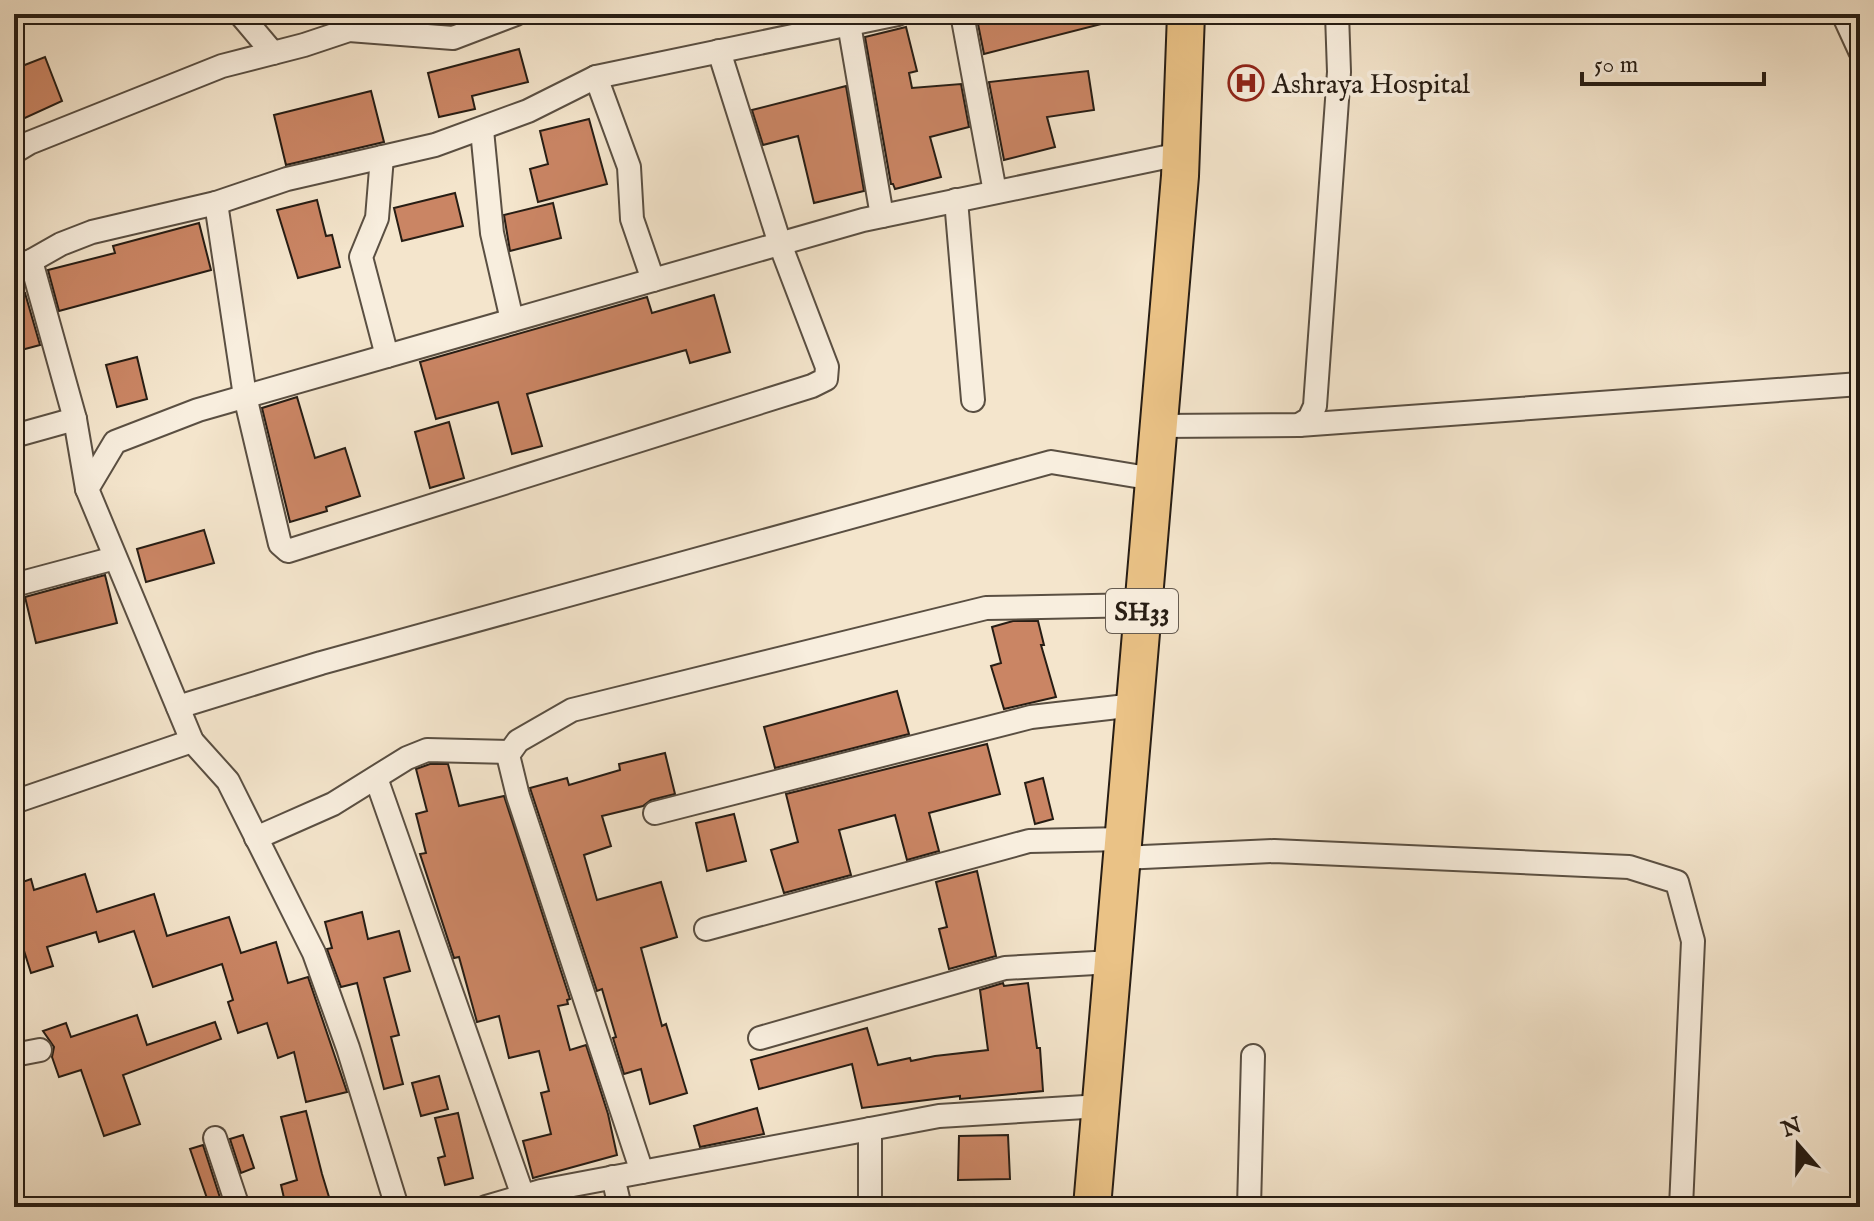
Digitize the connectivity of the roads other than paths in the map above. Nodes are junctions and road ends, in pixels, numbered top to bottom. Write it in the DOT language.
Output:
graph roads {
  1 [pos="240,14"];
  2 [pos="516,14"];
  3 [pos="898,14"];
  4 [pos="962,14"];
  5 [pos="1186,14"];
  6 [pos="1337,14"];
  7 [pos="1843,14"];
  8 [pos="849,24"];
  9 [pos="719,51"];
  10 [pos="1860,51"];
  11 [pos="273,53"];
  12 [pos="596,77"];
  13 [pos="482,130"];
  14 [pos="14,152"];
  15 [pos="1180,154"];
  16 [pos="382,157"];
  17 [pos="995,192"];
  18 [pos="956,200"];
  19 [pos="216,203"];
  20 [pos="882,216"];
  21 [pos="780,244"];
  22 [pos="23,265"];
  23 [pos="653,280"];
  24 [pos="512,320"];
  25 [pos="387,356"];
  26 [pos="1860,384"];
  27 [pos="245,396"];
  28 [pos="973,400"];
  29 [pos="75,419"];
  30 [pos="1299,425"];
  31 [pos="1158,426"];
  32 [pos="14,436"];
  33 [pos="1154,479"];
  34 [pos="87,489"];
  35 [pos="115,558"];
  36 [pos="14,585"];
  37 [pos="1143,605"];
  38 [pos="1135,705"];
  39 [pos="178,707"];
  40 [pos="192,741"];
  41 [pos="510,752"];
  42 [pos="376,778"];
  43 [pos="14,802"];
  44 [pos="655,813"];
  45 [pos="256,838"];
  46 [pos="1122,849"];
  47 [pos="706,929"];
  48 [pos="1113,962"];
  49 [pos="760,1038"];
  50 [pos="40,1050"];
  51 [pos="14,1055"];
  52 [pos="1253,1056"];
  53 [pos="1101,1106"];
  54 [pos="870,1129"];
  55 [pos="215,1138"];
  56 [pos="642,1172"];
  57 [pos="613,1177"];
  58 [pos="523,1196"];
  59 [pos="238,1207"];
  60 [pos="397,1207"];
  61 [pos="486,1207"];
  62 [pos="620,1207"];
  63 [pos="870,1207"];
  64 [pos="1092,1207"];
  65 [pos="1249,1207"];
  66 [pos="1681,1207"];
  1 -- 11 [label="street"];
  2 -- 11 [label="street"];
  3 -- 8 [label="street"];
  4 -- 17 [label="street"];
  5 -- 15 [label="main road, SH33"];
  6 -- 30 [label="street"];
  7 -- 10 [label="street"];
  8 -- 9 [label="street"];
  8 -- 20 [label="street"];
  9 -- 12 [label="street"];
  9 -- 21 [label="street"];
  11 -- 14 [label="street"];
  12 -- 13 [label="street"];
  12 -- 23 [label="street"];
  13 -- 16 [label="street"];
  13 -- 24 [label="street"];
  15 -- 17 [label="street"];
  15 -- 31 [label="main road, SH33"];
  16 -- 19 [label="street"];
  16 -- 25 [label="street"];
  17 -- 18 [label="street"];
  18 -- 20 [label="street"];
  18 -- 28 [label="street"];
  19 -- 22 [label="street"];
  19 -- 27 [label="street"];
  20 -- 21 [label="street"];
  21 -- 23 [label="street"];
  21 -- 27 [label="street"];
  22 -- 29 [label="street"];
  23 -- 24 [label="street"];
  24 -- 25 [label="street"];
  25 -- 27 [label="street"];
  26 -- 30 [label="street"];
  27 -- 34 [label="street"];
  29 -- 32 [label="street"];
  29 -- 34 [label="street"];
  30 -- 31 [label="street"];
  31 -- 33 [label="main road, SH33"];
  33 -- 37 [label="main road, SH33"];
  33 -- 39 [label="street"];
  34 -- 35 [label="street"];
  35 -- 36 [label="street"];
  35 -- 39 [label="street"];
  37 -- 38 [label="main road, SH33"];
  37 -- 41 [label="street"];
  38 -- 44 [label="street"];
  38 -- 46 [label="main road, SH33"];
  39 -- 40 [label="street"];
  40 -- 43 [label="street"];
  40 -- 45 [label="street"];
  41 -- 42 [label="street"];
  41 -- 56 [label="street"];
  42 -- 45 [label="street"];
  42 -- 58 [label="street"];
  45 -- 60 [label="street"];
  46 -- 47 [label="street"];
  46 -- 48 [label="main road, SH33"];
  46 -- 66 [label="street"];
  48 -- 49 [label="street"];
  48 -- 53 [label="main road, SH33"];
  50 -- 51 [label="street"];
  52 -- 65 [label="street"];
  53 -- 54 [label="street"];
  53 -- 64 [label="main road, SH33"];
  54 -- 56 [label="street"];
  54 -- 63 [label="street"];
  55 -- 59 [label="street"];
  56 -- 57 [label="street"];
  57 -- 58 [label="street"];
  57 -- 62 [label="street"];
  58 -- 61 [label="street"];
}
